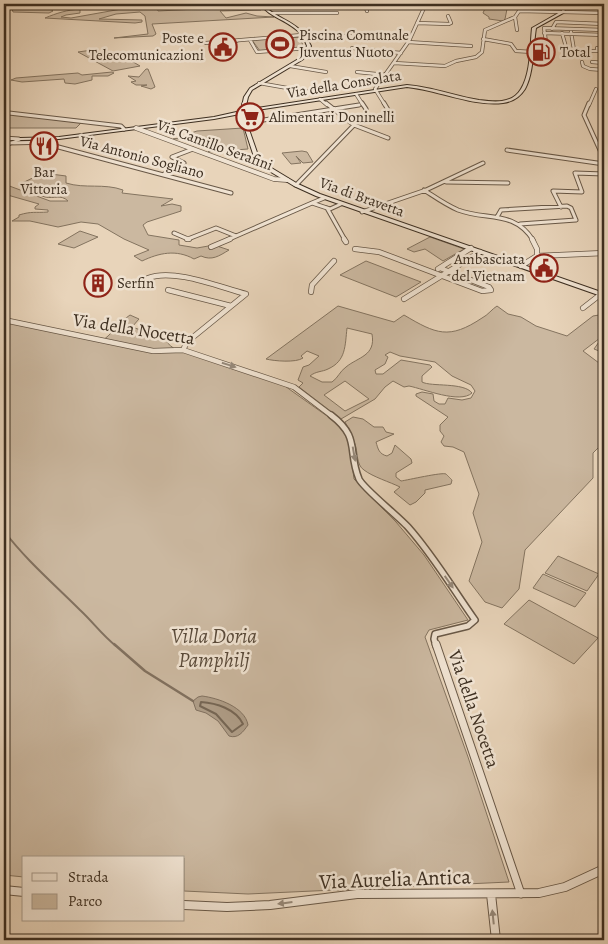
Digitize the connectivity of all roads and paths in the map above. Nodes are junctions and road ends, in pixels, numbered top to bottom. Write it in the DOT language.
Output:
graph roads {
  1 [pos="262,4"];
  2 [pos="418,4"];
  3 [pos="562,4"];
  4 [pos="520,5"];
  5 [pos="424,8"];
  6 [pos="367,11"];
  7 [pos="519,11"];
  8 [pos="564,11"];
  9 [pos="572,12"];
  10 [pos="604,12"];
  11 [pos="273,13"];
  12 [pos="337,13"];
  13 [pos="448,16"];
  14 [pos="515,17"];
  15 [pos="417,23"];
  16 [pos="571,23"];
  17 [pos="604,24"];
  18 [pos="552,29"];
  19 [pos="571,29"];
  20 [pos="517,30"];
  21 [pos="604,30"];
  22 [pos="544,33"];
  23 [pos="562,34"];
  24 [pos="571,34"];
  25 [pos="302,35"];
  26 [pos="603,35"];
  27 [pos="483,39"];
  28 [pos="250,40"];
  29 [pos="237,41"];
  30 [pos="409,41"];
  31 [pos="604,41"];
  32 [pos="533,44"];
  33 [pos="471,46"];
  34 [pos="566,47"];
  35 [pos="308,48"];
  36 [pos="352,48"];
  37 [pos="574,50"];
  38 [pos="604,50"];
  39 [pos="583,51"];
  40 [pos="530,52"];
  41 [pos="401,53"];
  42 [pos="582,62"];
  43 [pos="592,62"];
  44 [pos="394,63"];
  45 [pos="604,63"];
  46 [pos="290,66"];
  47 [pos="604,70"];
  48 [pos="326,72"];
  49 [pos="357,72"];
  50 [pos="386,75"];
  51 [pos="259,83"];
  52 [pos="596,88"];
  53 [pos="375,91"];
  54 [pos="310,92"];
  55 [pos="356,94"];
  56 [pos="320,99"];
  57 [pos="359,105"];
  58 [pos="243,108"];
  59 [pos="257,109"];
  60 [pos="334,109"];
  61 [pos="366,109"];
  62 [pos="9,113"];
  63 [pos="390,113"];
  64 [pos="219,117"];
  65 [pos="243,117"];
  66 [pos="245,123"];
  67 [pos="354,125"];
  68 [pos="136,128"];
  69 [pos="124,130"];
  70 [pos="4,138"];
  71 [pos="388,138"];
  72 [pos="19,139"];
  73 [pos="54,140"];
  74 [pos="9,143"];
  75 [pos="4,146"];
  76 [pos="193,150"];
  77 [pos="507,150"];
  78 [pos="604,160"];
  79 [pos="483,163"];
  80 [pos="604,164"];
  81 [pos="163,174"];
  82 [pos="604,174"];
  83 [pos="287,180"];
  84 [pos="444,182"];
  85 [pos="508,183"];
  86 [pos="296,185"];
  87 [pos="424,190"];
  88 [pos="231,193"];
  89 [pos="324,198"];
  90 [pos="312,203"];
  91 [pos="341,204"];
  92 [pos="561,206"];
  93 [pos="327,208"];
  94 [pos="362,212"];
  95 [pos="497,217"];
  96 [pos="520,224"];
  97 [pos="174,233"];
  98 [pos="236,236"];
  99 [pos="346,242"];
  100 [pos="211,247"];
  101 [pos="471,248"];
  102 [pos="355,249"];
  103 [pos="480,252"];
  104 [pos="604,253"];
  105 [pos="537,256"];
  106 [pos="334,261"];
  107 [pos="521,266"];
  108 [pos="440,268"];
  109 [pos="432,272"];
  110 [pos="449,272"];
  111 [pos="442,276"];
  112 [pos="148,278"];
  113 [pos="168,290"];
  114 [pos="311,292"];
  115 [pos="603,295"];
  116 [pos="404,299"];
  117 [pos="231,306"];
  118 [pos="583,308"];
  119 [pos="4,320"];
  120 [pos="183,350"];
  121 [pos="604,869"];
  122 [pos="4,890"];
  123 [pos="22,892"];
  124 [pos="491,894"];
  125 [pos="521,894"];
  126 [pos="185,905"];
  127 [pos="496,940"];
  1 -- 11 [label="main road"];
  2 -- 5 [label="street"];
  3 -- 8 [label="main road"];
  4 -- 7 [label="street"];
  5 -- 6 [label="street"];
  5 -- 15 [label="street"];
  7 -- 8 [label="street"];
  7 -- 14 [label="street"];
  8 -- 9 [label="street"];
  8 -- 32 [label="main road"];
  9 -- 10 [label="street"];
  9 -- 16 [label="street"];
  11 -- 12 [label="street"];
  11 -- 25 [label="main road"];
  13 -- 15 [label="street"];
  14 -- 20 [label="street"];
  14 -- 27 [label="street"];
  15 -- 30 [label="street"];
  16 -- 17 [label="street"];
  16 -- 18 [label="street"];
  18 -- 19 [label="street"];
  18 -- 22 [label="street"];
  19 -- 21 [label="street"];
  19 -- 24 [label="street"];
  22 -- 23 [label="street"];
  22 -- 32 [label="street"];
  23 -- 24 [label="street"];
  23 -- 34 [label="street"];
  24 -- 26 [label="street"];
  24 -- 37 [label="street"];
  25 -- 28 [label="street"];
  25 -- 30 [label="street"];
  25 -- 35 [label="main road"];
  26 -- 31 [label="street"];
  27 -- 40 [label="street"];
  27 -- 44 [label="street"];
  28 -- 29 [label="street"];
  28 -- 35 [label="street"];
  29 -- 29 [label="street"];
  30 -- 33 [label="street"];
  30 -- 41 [label="street"];
  32 -- 40 [label="main road, Via della Consolata"];
  35 -- 46 [label="main road"];
  36 -- 41 [label="street"];
  38 -- 39 [label="street"];
  40 -- 53 [label="main road, Via della Consolata"];
  41 -- 44 [label="street"];
  42 -- 47 [label="street"];
  43 -- 45 [label="street"];
  44 -- 50 [label="street"];
  46 -- 48 [label="street"];
  46 -- 51 [label="main road"];
  49 -- 50 [label="street"];
  50 -- 53 [label="street"];
  51 -- 54 [label="street"];
  51 -- 58 [label="main road"];
  52 -- 78 [label="street"];
  53 -- 55 [label="main road, Via della Consolata"];
  53 -- 63 [label="street"];
  55 -- 56 [label="main road, Via della Consolata"];
  55 -- 61 [label="street"];
  56 -- 59 [label="main road, Via della Consolata"];
  56 -- 60 [label="street"];
  57 -- 60 [label="street"];
  58 -- 59 [label="main road, Via della Consolata"];
  58 -- 59 [label="street"];
  58 -- 64 [label="main road, Via della Consolata"];
  58 -- 65 [label="main road, Via di Bravetta"];
  60 -- 66 [label="street"];
  60 -- 67 [label="street"];
  62 -- 69 [label="street"];
  64 -- 65 [label="main road"];
  64 -- 68 [label="main road"];
  65 -- 66 [label="main road, Via di Bravetta"];
  66 -- 83 [label="main road, Via di Bravetta"];
  67 -- 71 [label="street"];
  67 -- 86 [label="street"];
  68 -- 69 [label="main road"];
  68 -- 76 [label="street, Via Camillo Serafini"];
  69 -- 73 [label="main road"];
  70 -- 72 [label="street"];
  72 -- 73 [label="main road"];
  72 -- 74 [label="main road"];
  73 -- 74 [label="street"];
  73 -- 81 [label="street, Via Antonio Sogliano"];
  74 -- 75 [label="main road"];
  76 -- 81 [label="street"];
  76 -- 83 [label="street, Via Camillo Serafini"];
  77 -- 80 [label="street"];
  79 -- 84 [label="street"];
  81 -- 88 [label="street, Via Antonio Sogliano"];
  82 -- 92 [label="street"];
  83 -- 86 [label="main road, Via di Bravetta"];
  84 -- 85 [label="street"];
  84 -- 87 [label="street"];
  86 -- 89 [label="main road, Via di Bravetta"];
  87 -- 94 [label="street"];
  87 -- 95 [label="street"];
  89 -- 90 [label="street"];
  89 -- 91 [label="main road, Via di Bravetta"];
  90 -- 93 [label="street"];
  90 -- 98 [label="street"];
  91 -- 93 [label="street"];
  91 -- 94 [label="main road, Via di Bravetta"];
  92 -- 95 [label="street"];
  92 -- 96 [label="street"];
  93 -- 99 [label="street"];
  94 -- 101 [label="main road, Via di Bravetta"];
  95 -- 96 [label="street"];
  96 -- 105 [label="street"];
  97 -- 98 [label="street"];
  98 -- 100 [label="street"];
  101 -- 103 [label="main road, Via di Bravetta"];
  101 -- 108 [label="street"];
  102 -- 109 [label="street"];
  103 -- 107 [label="main road, Via di Bravetta"];
  103 -- 110 [label="street"];
  104 -- 105 [label="street"];
  105 -- 107 [label="street"];
  106 -- 114 [label="street"];
  107 -- 115 [label="main road, Via di Bravetta"];
  108 -- 109 [label="street"];
  108 -- 110 [label="street"];
  109 -- 111 [label="street"];
  110 -- 111 [label="street"];
  110 -- 111 [label="street"];
  111 -- 116 [label="street"];
  112 -- 117 [label="street"];
  113 -- 117 [label="street"];
  115 -- 118 [label="street"];
  117 -- 120 [label="street"];
  119 -- 120 [label="street, Via della Nocetta"];
  120 -- 125 [label="street, Via della Nocetta, one-way"];
  121 -- 125 [label="street, Via Aurelia Antica"];
  122 -- 123 [label="street"];
  124 -- 125 [label="street, Via Aurelia Antica"];
  124 -- 126 [label="street, Via Aurelia Antica, one-way"];
  127 -- 124 [label="street, one-way"];
}
